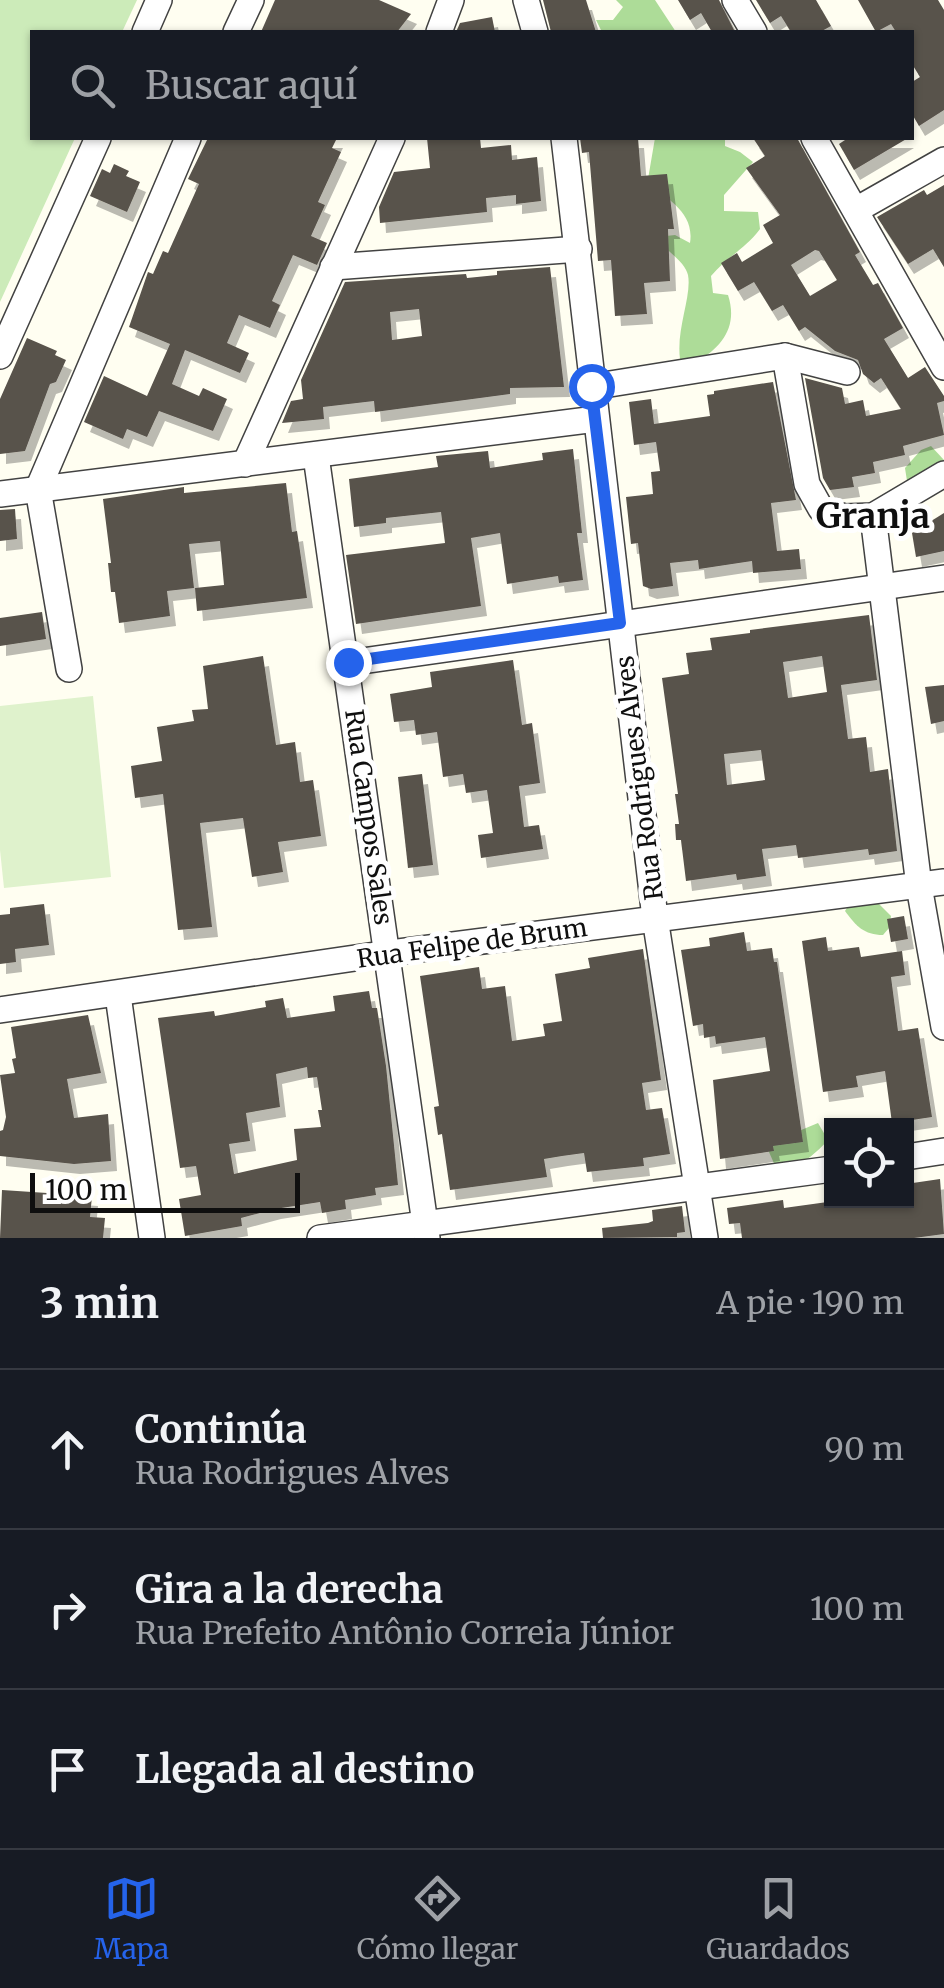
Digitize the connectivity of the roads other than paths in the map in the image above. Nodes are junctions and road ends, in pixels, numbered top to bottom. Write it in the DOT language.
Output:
graph roads {
  1 [pos="159,0"];
  2 [pos="252,0"];
  3 [pos="451,0"];
  4 [pos="526,0"];
  5 [pos="735,0"];
  6 [pos="146,30"];
  7 [pos="237,30"];
  8 [pos="440,30"];
  9 [pos="534,30"];
  10 [pos="753,30"];
  11 [pos="97,140"];
  12 [pos="187,140"];
  13 [pos="391,140"];
  14 [pos="564,140"];
  15 [pos="815,140"];
  16 [pos="944,160"];
  17 [pos="856,210"];
  18 [pos="579,249"];
  19 [pos="334,267"];
  20 [pos="0,356"];
  21 [pos="785,356"];
  22 [pos="944,367"];
  23 [pos="847,372"];
  24 [pos="591,386"];
  25 [pos="596,420"];
  26 [pos="316,456"];
  27 [pos="246,464"];
  28 [pos="944,474"];
  29 [pos="38,489"];
  30 [pos="0,494"];
  31 [pos="873,516"];
  32 [pos="944,578"];
  33 [pos="881,586"];
  34 [pos="620,623"];
  35 [pos="348,662"];
  36 [pos="69,670"];
  37 [pos="932,884"];
  38 [pos="656,918"];
  39 [pos="389,953"];
  40 [pos="118,994"];
  41 [pos="0,1010"];
  42 [pos="944,1027"];
  43 [pos="944,1151"];
  44 [pos="914,1156"];
  45 [pos="824,1170"];
  46 [pos="698,1188"];
  47 [pos="426,1231"];
  48 [pos="152,1238"];
  49 [pos="320,1238"];
  50 [pos="705,1238"];
  1 -- 6 [label="street"];
  2 -- 7 [label="street"];
  3 -- 8 [label="street"];
  4 -- 9 [label="street"];
  5 -- 10 [label="street"];
  11 -- 20 [label="street"];
  12 -- 29 [label="street"];
  13 -- 19 [label="street"];
  14 -- 18 [label="street, Rua Rodrigues Alves"];
  15 -- 17 [label="street"];
  16 -- 17 [label="street"];
  17 -- 22 [label="street"];
  18 -- 19 [label="street"];
  18 -- 24 [label="street, Rua Rodrigues Alves"];
  19 -- 27 [label="street"];
  21 -- 23 [label="street"];
  21 -- 24 [label="street"];
  21 -- 31 [label="street"];
  24 -- 25 [label="street, Rua Rodrigues Alves"];
  25 -- 26 [label="street"];
  25 -- 34 [label="street, Rua Rodrigues Alves"];
  26 -- 27 [label="street"];
  26 -- 35 [label="street, Rua Campos Sales"];
  27 -- 29 [label="street"];
  28 -- 31 [label="street"];
  29 -- 30 [label="street"];
  29 -- 36 [label="street"];
  31 -- 33 [label="street"];
  32 -- 33 [label="street"];
  33 -- 34 [label="street"];
  33 -- 37 [label="street"];
  34 -- 35 [label="street"];
  34 -- 38 [label="street, Rua Rodrigues Alves"];
  35 -- 39 [label="street, Rua Campos Sales"];
  37 -- 38 [label="street, Rua Felipe de Brum"];
  37 -- 42 [label="street"];
  38 -- 39 [label="street, Rua Felipe de Brum"];
  38 -- 46 [label="street, Rua Rodrigues Alves"];
  39 -- 40 [label="street, Rua Felipe de Brum"];
  39 -- 47 [label="street, Rua Campos Sales"];
  40 -- 41 [label="street, Rua Felipe de Brum"];
  40 -- 48 [label="street"];
  43 -- 44 [label="street"];
  45 -- 46 [label="street"];
  46 -- 47 [label="street"];
  46 -- 50 [label="street, Rua Rodrigues Alves"];
  47 -- 49 [label="street"];
}
